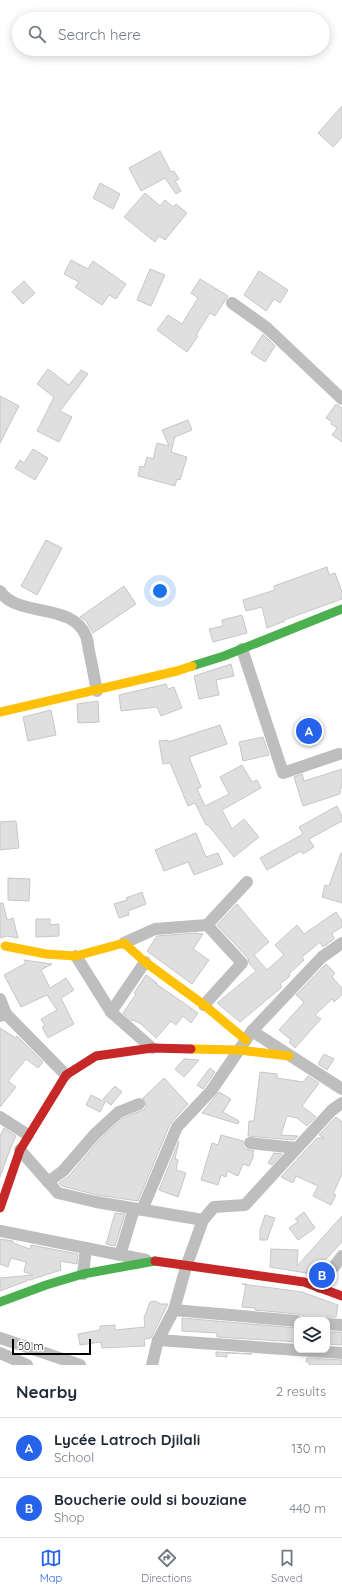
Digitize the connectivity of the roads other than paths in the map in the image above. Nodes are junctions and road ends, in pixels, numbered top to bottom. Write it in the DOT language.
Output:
graph roads {
  1 [pos="232,303"];
  2 [pos="342,399"];
  3 [pos="0,591"];
  4 [pos="342,609"];
  5 [pos="242,649"];
  6 [pos="97,690"];
  7 [pos="0,712"];
  8 [pos="338,754"];
  9 [pos="247,882"];
  10 [pos="207,925"];
  11 [pos="124,943"];
  12 [pos="342,943"];
  13 [pos="5,946"];
  14 [pos="76,956"];
  15 [pos="146,962"];
  16 [pos="0,999"];
  17 [pos="204,1005"];
  18 [pos="111,1012"];
  19 [pos="3,1015"];
  20 [pos="249,1036"];
  21 [pos="152,1048"];
  22 [pos="239,1050"];
  23 [pos="289,1056"];
  24 [pos="66,1074"];
  25 [pos="342,1089"];
  26 [pos="342,1103"];
  27 [pos="139,1104"];
  28 [pos="0,1117"];
  29 [pos="28,1134"];
  30 [pos="250,1143"];
  31 [pos="296,1148"];
  32 [pos="20,1150"];
  33 [pos="48,1182"];
  34 [pos="0,1208"];
  35 [pos="138,1210"];
  36 [pos="204,1220"];
  37 [pos="0,1231"];
  38 [pos="86,1248"];
  39 [pos="120,1255"];
  40 [pos="342,1256"];
  41 [pos="153,1261"];
  42 [pos="186,1266"];
  43 [pos="83,1274"];
  44 [pos="319,1288"];
  45 [pos="342,1296"];
  46 [pos="0,1304"];
  47 [pos="174,1310"];
  48 [pos="294,1321"];
  49 [pos="330,1324"];
  50 [pos="342,1325"];
  51 [pos="0,1338"];
  52 [pos="158,1340"];
  53 [pos="294,1350"];
  54 [pos="330,1352"];
  55 [pos="0,1353"];
  56 [pos="342,1353"];
  57 [pos="27,1365"];
  58 [pos="80,1365"];
  59 [pos="152,1365"];
  1 -- 2 [label="street"];
  3 -- 6 [label="street"];
  4 -- 5 [label="street"];
  5 -- 6 [label="street"];
  5 -- 8 [label="street"];
  6 -- 7 [label="street"];
  9 -- 10 [label="street"];
  10 -- 11 [label="street"];
  10 -- 17 [label="street"];
  11 -- 14 [label="street"];
  11 -- 15 [label="street"];
  12 -- 20 [label="street"];
  13 -- 14 [label="street"];
  14 -- 18 [label="street"];
  15 -- 17 [label="street"];
  15 -- 18 [label="street"];
  16 -- 19 [label="street"];
  17 -- 20 [label="street"];
  18 -- 21 [label="street"];
  19 -- 24 [label="street"];
  20 -- 22 [label="street"];
  20 -- 23 [label="street"];
  21 -- 22 [label="street"];
  21 -- 24 [label="street"];
  22 -- 23 [label="street"];
  22 -- 35 [label="street"];
  23 -- 25 [label="street"];
  24 -- 29 [label="street"];
  26 -- 31 [label="street"];
  27 -- 33 [label="street"];
  28 -- 29 [label="street"];
  29 -- 32 [label="street"];
  30 -- 31 [label="street"];
  31 -- 36 [label="street"];
  32 -- 33 [label="street"];
  32 -- 34 [label="street"];
  33 -- 35 [label="street"];
  35 -- 36 [label="street"];
  35 -- 39 [label="street"];
  36 -- 42 [label="street"];
  37 -- 38 [label="street"];
  38 -- 39 [label="street"];
  38 -- 43 [label="street"];
  39 -- 41 [label="street"];
  40 -- 44 [label="street"];
  41 -- 42 [label="street"];
  41 -- 43 [label="street"];
  42 -- 44 [label="street"];
  42 -- 47 [label="street"];
  43 -- 46 [label="street"];
  44 -- 45 [label="street"];
  47 -- 48 [label="street"];
  47 -- 52 [label="street"];
  49 -- 50 [label="street"];
  51 -- 58 [label="street"];
  52 -- 53 [label="street"];
  52 -- 59 [label="street"];
  54 -- 56 [label="street"];
  55 -- 57 [label="street"];
}
